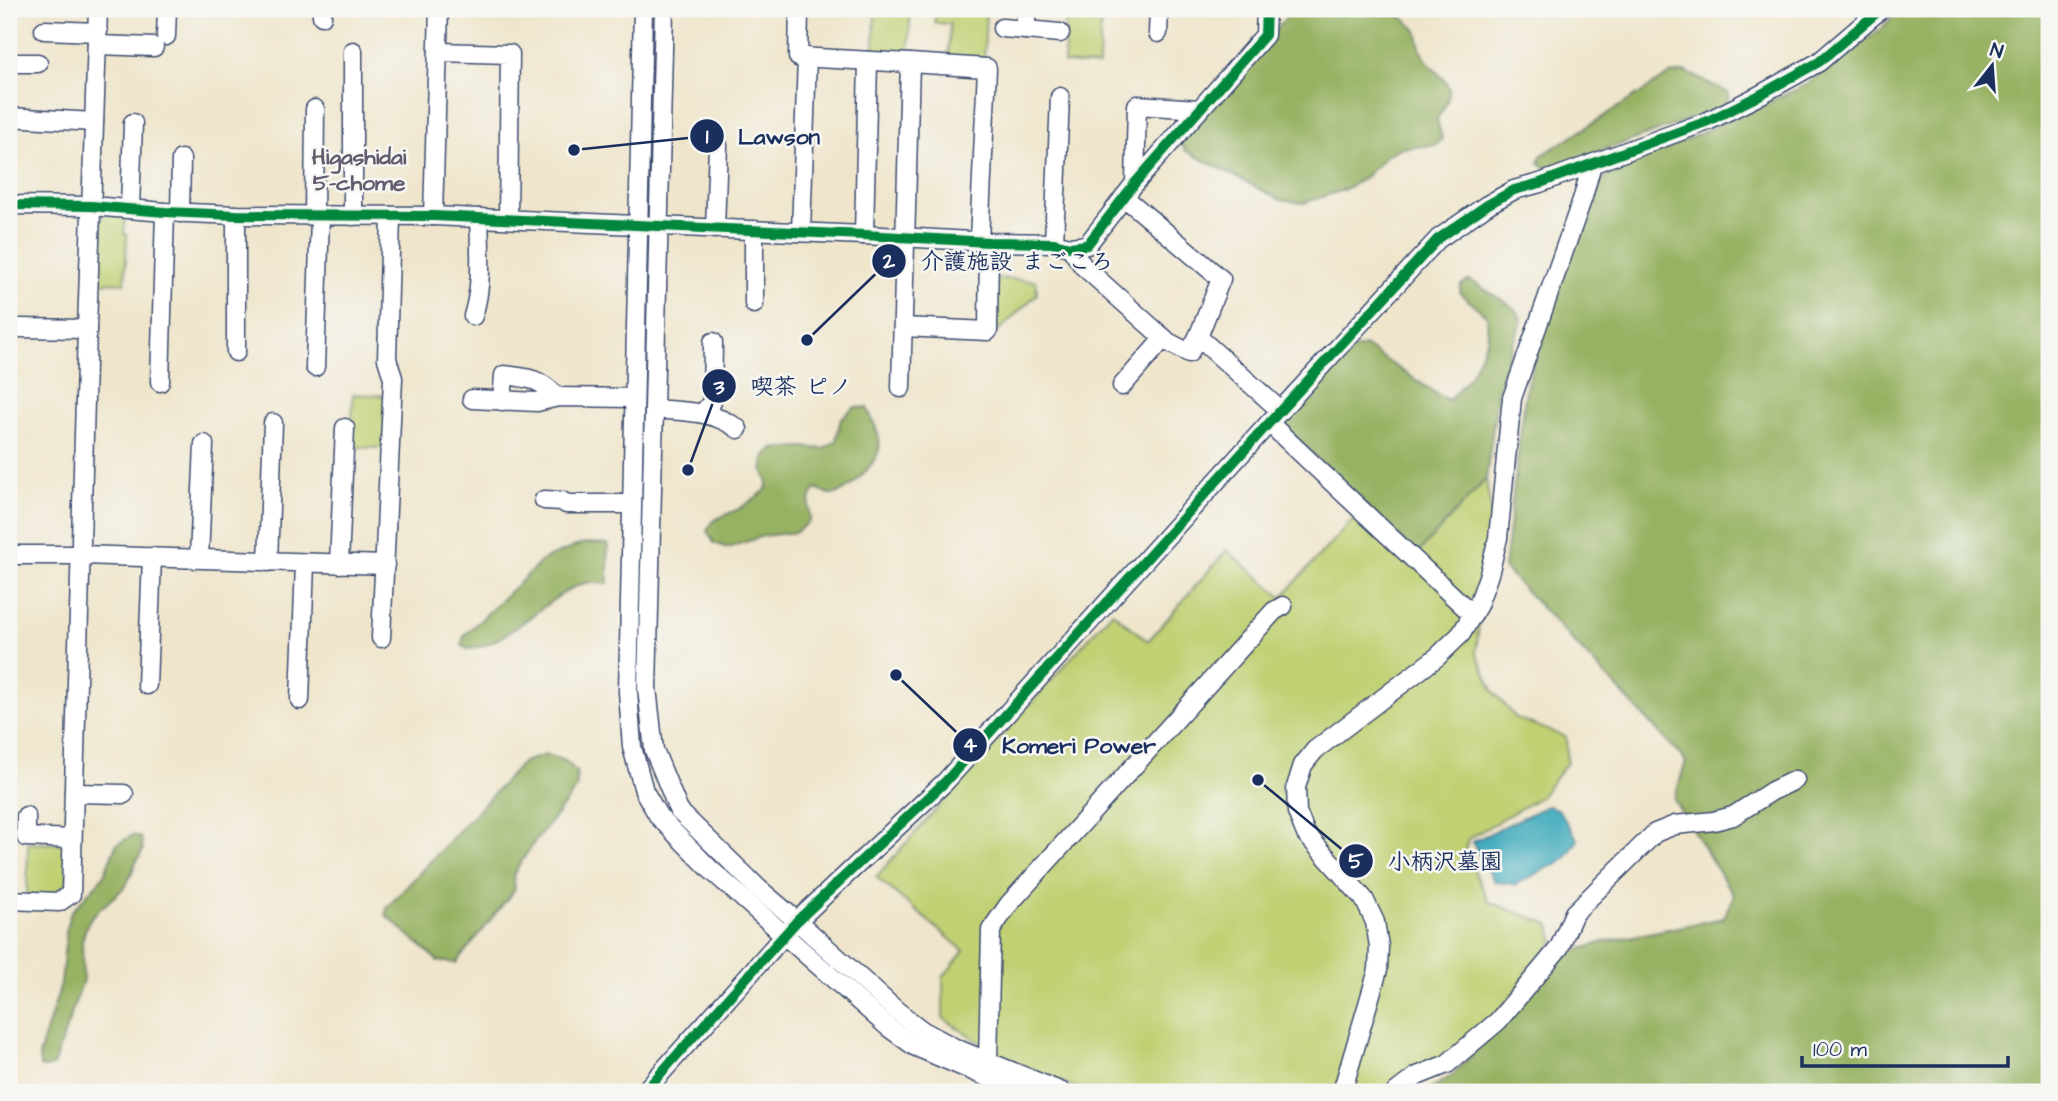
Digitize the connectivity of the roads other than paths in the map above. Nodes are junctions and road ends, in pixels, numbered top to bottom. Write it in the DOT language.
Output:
graph roads {
  1 [pos="99,9"];
  2 [pos="167,9"];
  3 [pos="439,9"];
  4 [pos="643,9"];
  5 [pos="664,9"];
  6 [pos="799,9"];
  7 [pos="1026,9"];
  8 [pos="1159,9"];
  9 [pos="1266,9"];
  10 [pos="1881,9"];
  11 [pos="1002,28"];
  12 [pos="44,30"];
  13 [pos="1026,30"];
  14 [pos="1060,33"];
  15 [pos="1158,33"];
  16 [pos="97,39"];
  17 [pos="353,51"];
  18 [pos="438,52"];
  19 [pos="807,57"];
  20 [pos="868,61"];
  21 [pos="9,63"];
  22 [pos="910,63"];
  23 [pos="38,64"];
  24 [pos="1060,97"];
  25 [pos="314,109"];
  26 [pos="1199,109"];
  27 [pos="9,117"];
  28 [pos="94,122"];
  29 [pos="133,123"];
  30 [pos="719,145"];
  31 [pos="181,159"];
  32 [pos="1592,164"];
  33 [pos="1130,190"];
  34 [pos="9,205"];
  35 [pos="91,206"];
  36 [pos="130,209"];
  37 [pos="172,212"];
  38 [pos="236,215"];
  39 [pos="317,216"];
  40 [pos="353,216"];
  41 [pos="391,216"];
  42 [pos="433,216"];
  43 [pos="479,218"];
  44 [pos="508,219"];
  45 [pos="639,225"];
  46 [pos="657,226"];
  47 [pos="715,229"];
  48 [pos="754,230"];
  49 [pos="801,232"];
  50 [pos="864,235"];
  51 [pos="907,237"];
  52 [pos="984,242"];
  53 [pos="1062,245"];
  54 [pos="754,304"];
  55 [pos="473,316"];
  56 [pos="903,327"];
  57 [pos="19,328"];
  58 [pos="87,329"];
  59 [pos="1198,337"];
  60 [pos="1164,338"];
  61 [pos="713,342"];
  62 [pos="236,352"];
  63 [pos="315,367"];
  64 [pos="160,382"];
  65 [pos="1122,386"];
  66 [pos="901,388"];
  67 [pos="558,397"];
  68 [pos="634,398"];
  69 [pos="472,399"];
  70 [pos="502,401"];
  71 [pos="654,409"];
  72 [pos="703,413"];
  73 [pos="1275,417"];
  74 [pos="273,423"];
  75 [pos="345,428"];
  76 [pos="738,429"];
  77 [pos="204,444"];
  78 [pos="544,500"];
  79 [pos="631,504"];
  80 [pos="9,555"];
  81 [pos="81,555"];
  82 [pos="152,557"];
  83 [pos="198,558"];
  84 [pos="268,562"];
  85 [pos="305,563"];
  86 [pos="339,564"];
  87 [pos="385,565"];
  88 [pos="1283,606"];
  89 [pos="1473,615"];
  90 [pos="381,638"];
  91 [pos="147,685"];
  92 [pos="300,700"];
  93 [pos="1795,780"];
  94 [pos="74,793"];
  95 [pos="124,794"];
  96 [pos="26,817"];
  97 [pos="72,839"];
  98 [pos="9,900"];
  99 [pos="797,921"];
  100 [pos="784,935"];
  101 [pos="985,1069"];
  102 [pos="644,1092"];
  103 [pos="1022,1092"];
  104 [pos="1062,1092"];
  105 [pos="1342,1092"];
  106 [pos="1396,1092"];
  1 -- 16 [label="street"];
  2 -- 16 [label="street"];
  3 -- 18 [label="street"];
  4 -- 45 [label="street"];
  5 -- 46 [label="street"];
  6 -- 19 [label="street"];
  7 -- 13 [label="street"];
  8 -- 15 [label="street"];
  9 -- 26 [label="street"];
  10 -- 32 [label="street"];
  11 -- 13 [label="street"];
  12 -- 16 [label="street"];
  13 -- 14 [label="street"];
  16 -- 28 [label="street"];
  17 -- 40 [label="street"];
  18 -- 42 [label="street"];
  18 -- 44 [label="street"];
  19 -- 20 [label="street"];
  19 -- 49 [label="street"];
  20 -- 22 [label="street"];
  20 -- 50 [label="street"];
  21 -- 23 [label="street"];
  22 -- 51 [label="street"];
  22 -- 52 [label="street"];
  24 -- 53 [label="street"];
  25 -- 39 [label="street"];
  26 -- 33 [label="street"];
  26 -- 33 [label="street"];
  27 -- 28 [label="street"];
  28 -- 35 [label="street"];
  29 -- 36 [label="street"];
  30 -- 47 [label="street"];
  31 -- 37 [label="street"];
  32 -- 73 [label="street"];
  32 -- 89 [label="street"];
  33 -- 53 [label="street"];
  33 -- 59 [label="street"];
  34 -- 35 [label="street"];
  35 -- 36 [label="street"];
  35 -- 58 [label="street"];
  36 -- 37 [label="street"];
  37 -- 38 [label="street"];
  37 -- 64 [label="street"];
  38 -- 39 [label="street"];
  38 -- 62 [label="street"];
  39 -- 40 [label="street"];
  39 -- 63 [label="street"];
  40 -- 41 [label="street"];
  41 -- 42 [label="street"];
  41 -- 87 [label="street"];
  42 -- 43 [label="street"];
  43 -- 44 [label="street"];
  43 -- 55 [label="street"];
  44 -- 45 [label="street"];
  45 -- 46 [label="street"];
  45 -- 68 [label="street"];
  46 -- 47 [label="street"];
  46 -- 71 [label="street"];
  47 -- 48 [label="street"];
  48 -- 49 [label="street"];
  48 -- 54 [label="street"];
  49 -- 50 [label="street"];
  50 -- 51 [label="street"];
  51 -- 52 [label="street"];
  51 -- 56 [label="street"];
  52 -- 53 [label="street"];
  52 -- 56 [label="street"];
  53 -- 60 [label="street"];
  56 -- 66 [label="street"];
  57 -- 58 [label="street"];
  58 -- 81 [label="street"];
  59 -- 60 [label="street"];
  59 -- 73 [label="street"];
  60 -- 65 [label="street"];
  61 -- 72 [label="street"];
  67 -- 68 [label="street"];
  67 -- 70 [label="street"];
  67 -- 70 [label="street"];
  68 -- 79 [label="street"];
  69 -- 70 [label="street"];
  71 -- 72 [label="street"];
  71 -- 99 [label="street"];
  72 -- 76 [label="street"];
  73 -- 89 [label="street"];
  73 -- 99 [label="street"];
  74 -- 84 [label="street"];
  75 -- 86 [label="street"];
  77 -- 83 [label="street"];
  78 -- 79 [label="street"];
  79 -- 100 [label="street"];
  80 -- 81 [label="street"];
  81 -- 82 [label="street"];
  81 -- 94 [label="street"];
  82 -- 83 [label="street"];
  82 -- 91 [label="street"];
  83 -- 84 [label="street"];
  84 -- 85 [label="street"];
  85 -- 86 [label="street"];
  85 -- 92 [label="street"];
  86 -- 87 [label="street"];
  87 -- 90 [label="street"];
  88 -- 101 [label="street"];
  89 -- 105 [label="street"];
  93 -- 106 [label="street"];
  94 -- 95 [label="street"];
  94 -- 97 [label="street"];
  96 -- 97 [label="street"];
  97 -- 98 [label="street"];
  99 -- 100 [label="street"];
  99 -- 101 [label="street"];
  100 -- 101 [label="street"];
  100 -- 102 [label="street"];
  101 -- 103 [label="street"];
  101 -- 104 [label="street"];
}
